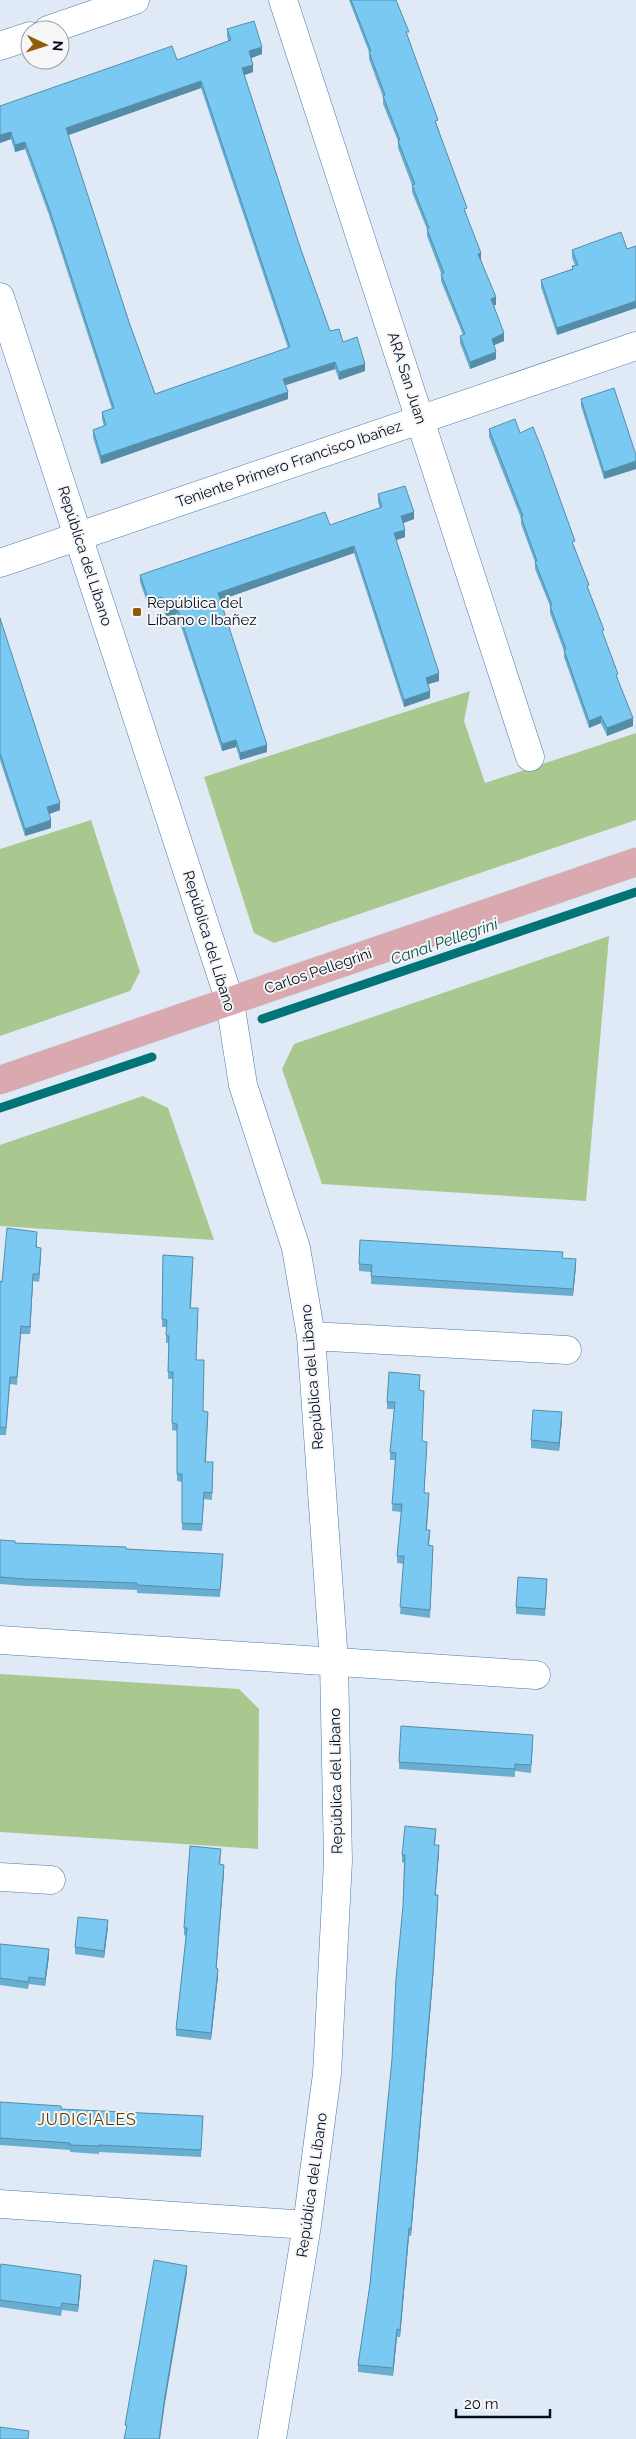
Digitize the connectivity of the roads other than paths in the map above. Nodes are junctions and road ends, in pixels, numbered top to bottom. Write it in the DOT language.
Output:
graph roads {
  1 [pos="135,0"];
  2 [pos="284,0"];
  3 [pos="70,22"];
  4 [pos="20,39"];
  5 [pos="0,46"];
  6 [pos="0,297"];
  7 [pos="636,346"];
  8 [pos="420,419"];
  9 [pos="78,537"];
  10 [pos="0,563"];
  11 [pos="530,757"];
  12 [pos="636,862"];
  13 [pos="230,1002"];
  14 [pos="0,1080"];
  15 [pos="311,1336"];
  16 [pos="567,1350"];
  17 [pos="0,1640"];
  18 [pos="334,1662"];
  19 [pos="536,1675"];
  20 [pos="0,1877"];
  21 [pos="50,1880"];
  22 [pos="0,2204"];
  23 [pos="308,2225"];
  24 [pos="272,2439"];
  1 -- 3 [label="street"];
  2 -- 8 [label="street, ARA San Juan"];
  4 -- 5 [label="street"];
  6 -- 9 [label="street, República del Líbano"];
  7 -- 8 [label="street, Teniente Primero Francisco Ibañez"];
  8 -- 9 [label="street, Teniente Primero Francisco Ibañez"];
  8 -- 11 [label="street, ARA San Juan"];
  9 -- 10 [label="street, Teniente Primero Francisco Ibañez"];
  9 -- 13 [label="street, República del Líbano"];
  12 -- 13 [label="main road, Carlos Pellegrini"];
  13 -- 14 [label="main road, Carlos Pellegrini"];
  13 -- 15 [label="street, República del Líbano"];
  15 -- 16 [label="street"];
  15 -- 18 [label="street, República del Líbano"];
  17 -- 18 [label="street"];
  18 -- 19 [label="street"];
  18 -- 23 [label="street, República del Líbano"];
  20 -- 21 [label="street"];
  22 -- 23 [label="street"];
  23 -- 24 [label="street, República del Líbano"];
}
